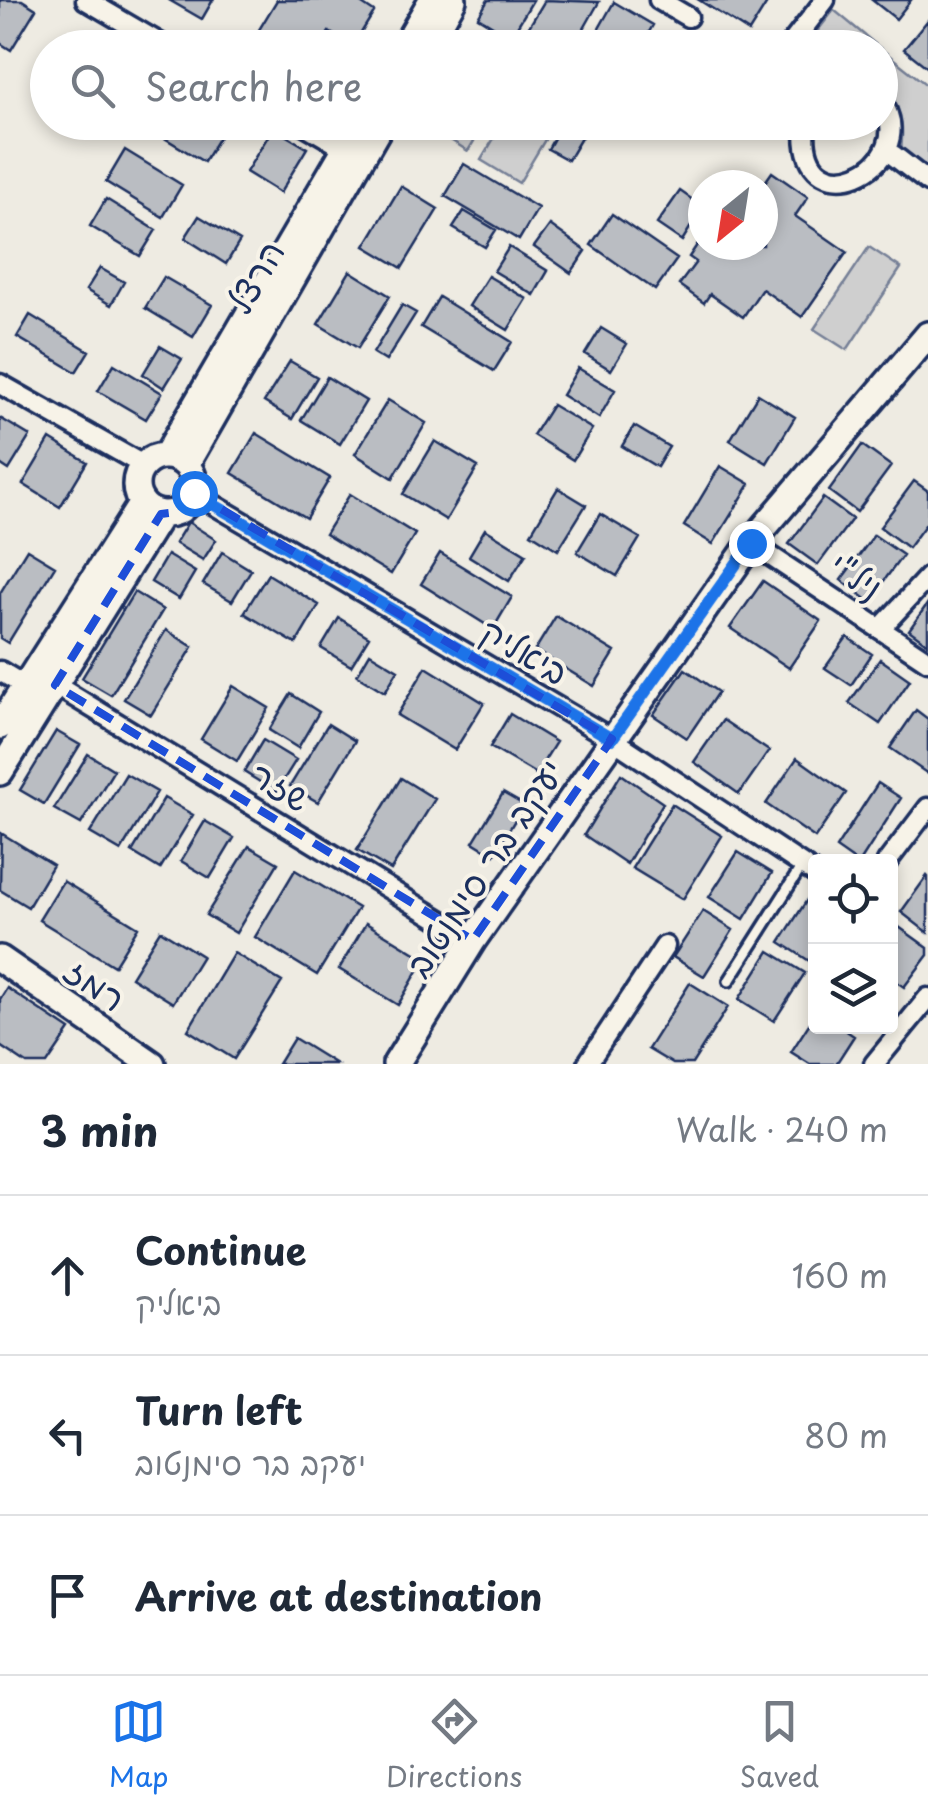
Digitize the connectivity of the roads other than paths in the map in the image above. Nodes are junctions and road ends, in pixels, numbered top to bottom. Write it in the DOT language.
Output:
graph roads {
  1 [pos="86,0"];
  2 [pos="432,0"];
  3 [pos="453,0"];
  4 [pos="658,0"];
  5 [pos="825,0"];
  6 [pos="688,17"];
  7 [pos="137,30"];
  8 [pos="414,30"];
  9 [pos="436,30"];
  10 [pos="802,30"];
  11 [pos="332,140"];
  12 [pos="351,140"];
  13 [pos="371,140"];
  14 [pos="806,140"];
  15 [pos="895,140"];
  16 [pos="346,148"];
  17 [pos="893,156"];
  18 [pos="928,182"];
  19 [pos="928,335"];
  20 [pos="0,384"];
  21 [pos="165,462"];
  22 [pos="194,493"];
  23 [pos="152,509"];
  24 [pos="751,543"];
  25 [pos="928,577"];
  26 [pos="880,629"];
  27 [pos="928,661"];
  28 [pos="0,671"];
  29 [pos="25,686"];
  30 [pos="55,686"];
  31 [pos="0,726"];
  32 [pos="612,739"];
  33 [pos="0,772"];
  34 [pos="928,808"];
  35 [pos="892,854"];
  36 [pos="808,870"];
  37 [pos="473,940"];
  38 [pos="665,946"];
  39 [pos="0,959"];
  40 [pos="729,981"];
  41 [pos="928,998"];
  42 [pos="152,1064"];
  43 [pos="396,1064"];
  44 [pos="587,1064"];
  45 [pos="874,1064"];
  1 -- 7 [label="street"];
  2 -- 8 [label="street"];
  3 -- 9 [label="street"];
  4 -- 6 [label="street"];
  5 -- 10 [label="street"];
  11 -- 16 [label="street"];
  12 -- 16 [label="street, הרצל"];
  13 -- 21 [label="street, הרצל"];
  14 -- 17 [label="street"];
  15 -- 17 [label="street"];
  16 -- 21 [label="street, הרצל"];
  17 -- 18 [label="street"];
  19 -- 24 [label="street, יעקב בר סימנטוב"];
  20 -- 21 [label="street"];
  21 -- 22 [label="street"];
  21 -- 23 [label="street"];
  22 -- 23 [label="street"];
  22 -- 32 [label="street, ביאליק"];
  23 -- 29 [label="street"];
  23 -- 30 [label="street"];
  24 -- 26 [label="street, ניל\"י"];
  24 -- 32 [label="street, יעקב בר סימנטוב"];
  25 -- 26 [label="street"];
  26 -- 27 [label="street, ניל\"י"];
  28 -- 29 [label="street"];
  29 -- 31 [label="street"];
  30 -- 33 [label="street"];
  30 -- 37 [label="street, שזר"];
  32 -- 36 [label="street, ביאליק"];
  32 -- 37 [label="street, יעקב בר סימנטוב"];
  34 -- 35 [label="street"];
  36 -- 40 [label="lane"];
  37 -- 43 [label="street, יעקב בר סימנטוב"];
  38 -- 44 [label="street"];
  39 -- 42 [label="street, רמז"];
  41 -- 45 [label="street"];
}
